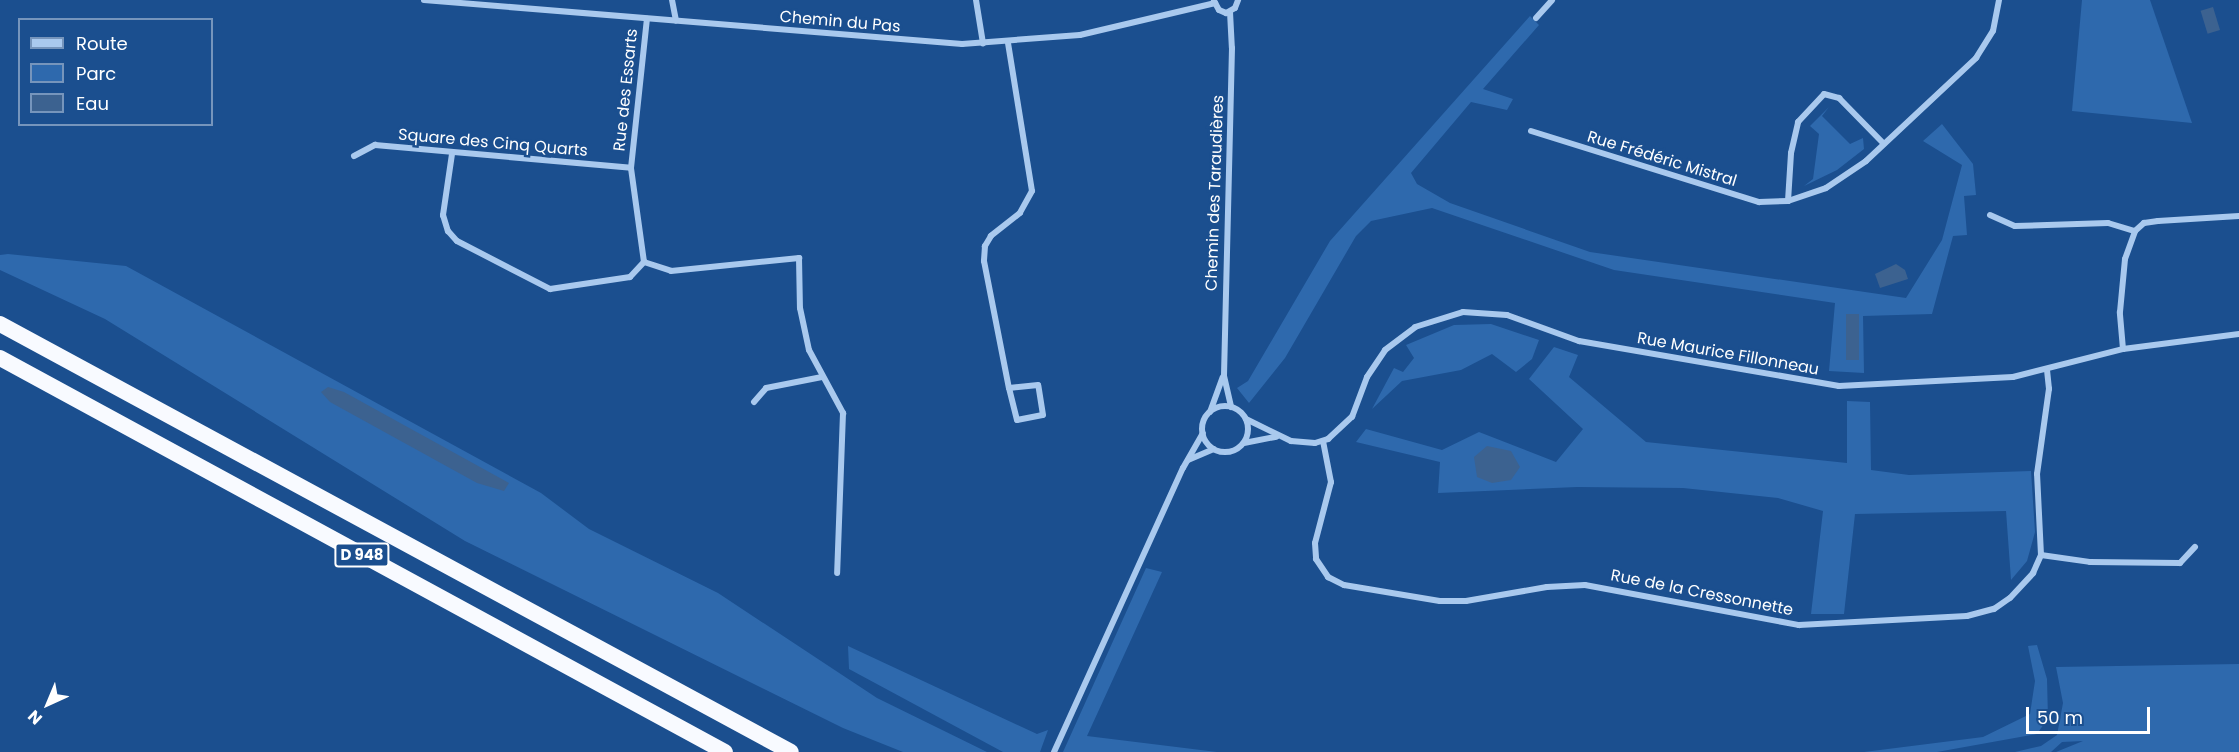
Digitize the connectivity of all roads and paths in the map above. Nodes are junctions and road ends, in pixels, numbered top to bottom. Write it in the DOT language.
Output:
graph roads {
  1 [pos="424,0"];
  2 [pos="672,0"];
  3 [pos="976,0"];
  4 [pos="1238,0"];
  5 [pos="1551,0"];
  6 [pos="1998,0"];
  7 [pos="1214,2"];
  8 [pos="1230,12"];
  9 [pos="1536,18"];
  10 [pos="647,19"];
  11 [pos="676,21"];
  12 [pos="983,43"];
  13 [pos="1008,43"];
  14 [pos="1531,131"];
  15 [pos="1884,144"];
  16 [pos="452,154"];
  17 [pos="354,156"];
  18 [pos="631,168"];
  19 [pos="1788,201"];
  20 [pos="1990,215"];
  21 [pos="2239,216"];
  22 [pos="2135,231"];
  23 [pos="644,262"];
  24 [pos="0,324"];
  25 [pos="2239,334"];
  26 [pos="2123,349"];
  27 [pos="0,358"];
  28 [pos="2047,370"];
  29 [pos="1224,376"];
  30 [pos="822,377"];
  31 [pos="1010,388"];
  32 [pos="754,402"];
  33 [pos="1231,407"];
  34 [pos="1210,413"];
  35 [pos="1246,419"];
  36 [pos="1203,433"];
  37 [pos="1276,437"];
  38 [pos="1323,441"];
  39 [pos="1244,443"];
  40 [pos="1214,449"];
  41 [pos="1187,461"];
  42 [pos="2196,547"];
  43 [pos="2041,555"];
  44 [pos="837,573"];
  45 [pos="724,752"];
  46 [pos="791,752"];
  47 [pos="1054,752"];
  1 -- 10 [label="street, Chemin du Pas"];
  2 -- 11 [label="street"];
  3 -- 12 [label="street"];
  4 -- 8 [label="street"];
  5 -- 9 [label="street"];
  6 -- 15 [label="street, Rue Frédéric Mistral"];
  7 -- 8 [label="street"];
  7 -- 13 [label="street, Chemin du Pas"];
  8 -- 29 [label="street, Chemin des Taraudières"];
  10 -- 11 [label="street, Chemin du Pas"];
  10 -- 18 [label="street, Rue des Essarts"];
  11 -- 12 [label="street, Chemin du Pas"];
  12 -- 13 [label="street, Chemin du Pas"];
  13 -- 31 [label="street"];
  14 -- 19 [label="street, Rue Frédéric Mistral"];
  15 -- 19 [label="street, Rue Frédéric Mistral"];
  15 -- 19 [label="street"];
  16 -- 17 [label="street, Square des Cinq Quarts"];
  16 -- 18 [label="street, Square des Cinq Quarts"];
  16 -- 23 [label="street"];
  18 -- 23 [label="street, Rue des Essarts"];
  20 -- 22 [label="street"];
  21 -- 22 [label="street"];
  22 -- 26 [label="street"];
  23 -- 30 [label="street"];
  24 -- 46 [label="highway, D 948"];
  25 -- 26 [label="street, Rue Maurice Fillonneau"];
  26 -- 28 [label="street, Rue Maurice Fillonneau"];
  27 -- 45 [label="highway, D 948"];
  28 -- 38 [label="street, Rue Maurice Fillonneau"];
  28 -- 43 [label="street"];
  29 -- 33 [label="street, Chemin des Taraudières"];
  29 -- 34 [label="street, Chemin des Taraudières"];
  30 -- 32 [label="street"];
  30 -- 44 [label="street"];
  31 -- 31 [label="street"];
  33 -- 34 [label="street"];
  33 -- 35 [label="street"];
  34 -- 36 [label="street"];
  35 -- 37 [label="street"];
  35 -- 39 [label="street"];
  36 -- 40 [label="street"];
  36 -- 41 [label="street"];
  37 -- 38 [label="street"];
  37 -- 39 [label="street"];
  38 -- 43 [label="street, Rue de la Cressonnette"];
  39 -- 40 [label="street"];
  40 -- 41 [label="street"];
  41 -- 47 [label="street"];
  42 -- 43 [label="street"];
}
